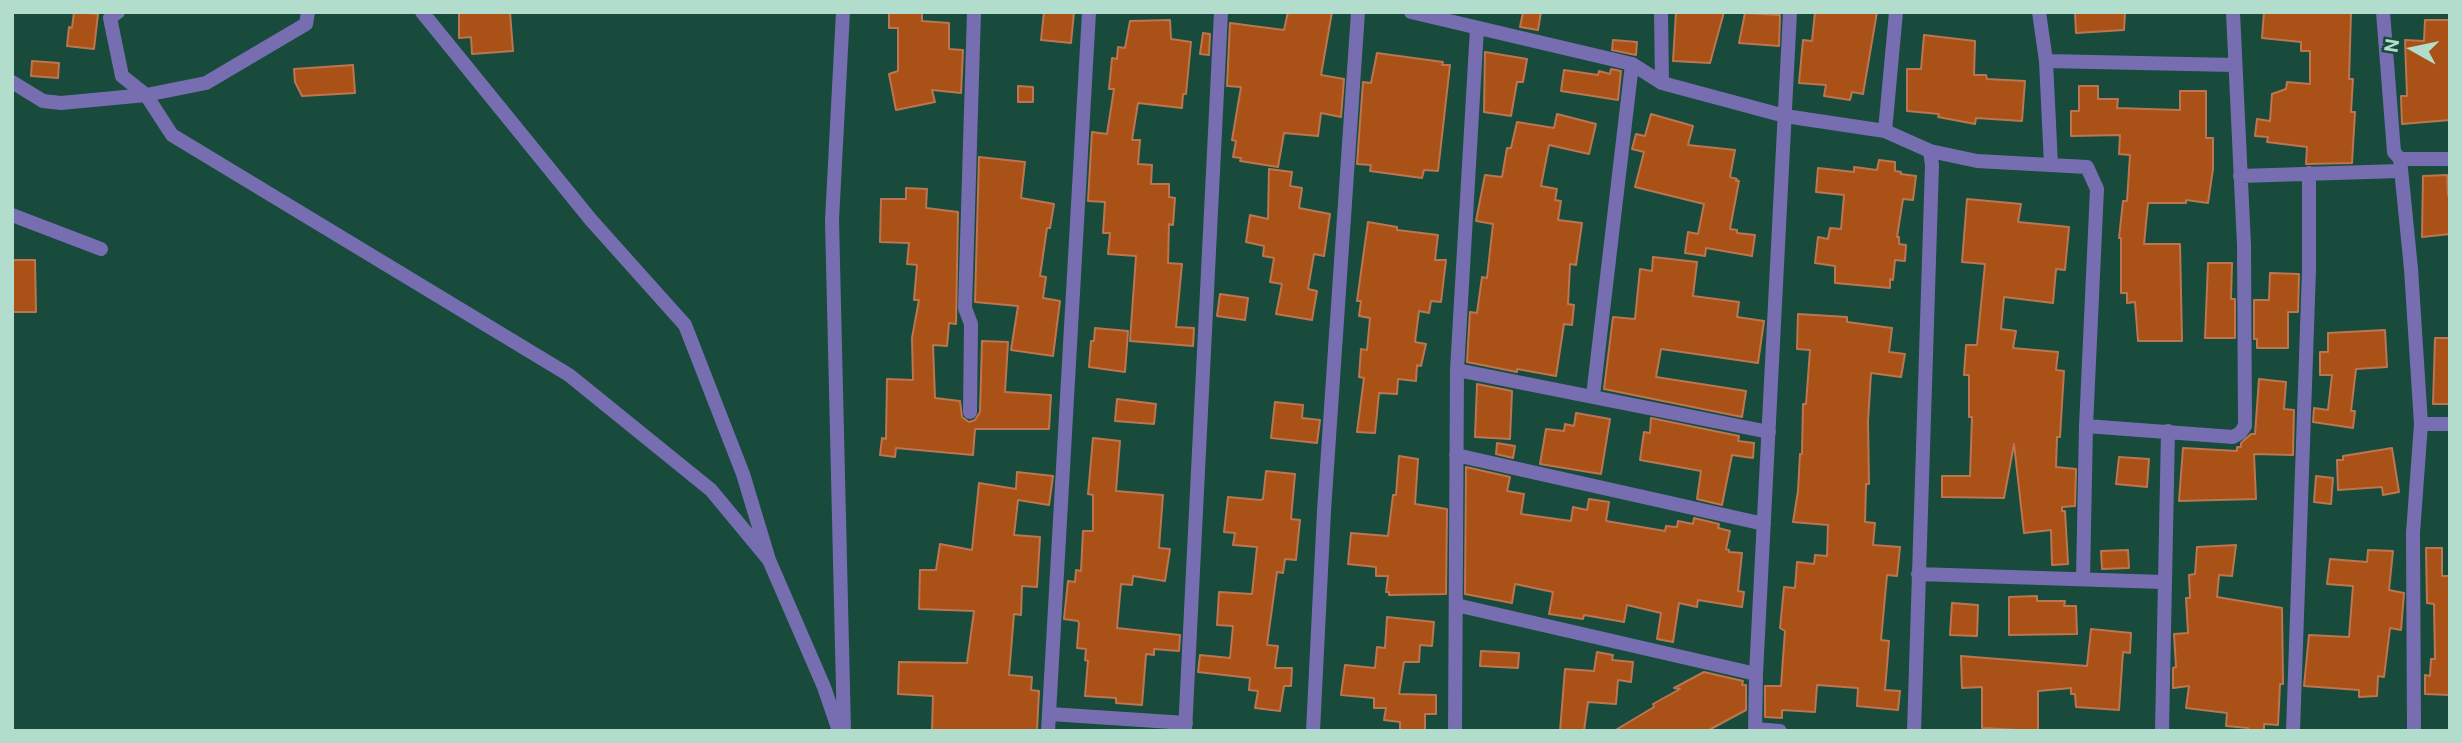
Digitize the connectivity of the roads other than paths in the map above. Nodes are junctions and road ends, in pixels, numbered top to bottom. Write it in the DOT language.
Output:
graph roads {
  1 [pos="118,12"];
  2 [pos="308,12"];
  3 [pos="422,12"];
  4 [pos="843,12"];
  5 [pos="974,12"];
  6 [pos="1089,12"];
  7 [pos="1221,12"];
  8 [pos="1358,12"];
  9 [pos="1411,12"];
  10 [pos="1661,12"];
  11 [pos="1790,12"];
  12 [pos="1896,12"];
  13 [pos="2039,12"];
  14 [pos="2233,12"];
  15 [pos="2384,12"];
  16 [pos="1459,18"];
  17 [pos="1478,28"];
  18 [pos="2046,61"];
  19 [pos="1632,64"];
  20 [pos="2234,65"];
  21 [pos="12,82"];
  22 [pos="1662,83"];
  23 [pos="146,95"];
  24 [pos="1785,116"];
  25 [pos="1885,131"];
  26 [pos="1930,151"];
  27 [pos="2450,159"];
  28 [pos="2051,164"];
  29 [pos="2400,165"];
  30 [pos="2309,173"];
  31 [pos="2240,176"];
  32 [pos="12,215"];
  33 [pos="101,249"];
  34 [pos="1457,370"];
  35 [pos="1593,396"];
  36 [pos="970,412"];
  37 [pos="2421,424"];
  38 [pos="2450,424"];
  39 [pos="2087,426"];
  40 [pos="2168,430"];
  41 [pos="1769,432"];
  42 [pos="1456,454"];
  43 [pos="1764,524"];
  44 [pos="769,560"];
  45 [pos="1918,574"];
  46 [pos="2083,579"];
  47 [pos="2163,582"];
  48 [pos="1456,605"];
  49 [pos="1756,674"];
  50 [pos="1049,714"];
  51 [pos="1186,727"];
  52 [pos="1755,730"];
  53 [pos="842,731"];
  54 [pos="1048,731"];
  55 [pos="1313,731"];
  56 [pos="1455,731"];
  57 [pos="1780,731"];
  58 [pos="1913,731"];
  59 [pos="2162,731"];
  60 [pos="2293,731"];
  61 [pos="2414,731"];
  1 -- 23 [label="street"];
  2 -- 23 [label="street"];
  3 -- 44 [label="street"];
  4 -- 53 [label="street"];
  5 -- 36 [label="street"];
  6 -- 50 [label="street"];
  7 -- 51 [label="street"];
  8 -- 55 [label="street"];
  9 -- 16 [label="street"];
  10 -- 22 [label="street"];
  11 -- 24 [label="street"];
  12 -- 25 [label="street"];
  13 -- 18 [label="street"];
  14 -- 20 [label="street"];
  15 -- 29 [label="street"];
  16 -- 17 [label="street"];
  17 -- 19 [label="street"];
  17 -- 34 [label="street"];
  18 -- 20 [label="street"];
  18 -- 28 [label="street"];
  19 -- 22 [label="street"];
  19 -- 35 [label="street"];
  20 -- 31 [label="street"];
  21 -- 23 [label="street"];
  22 -- 24 [label="street"];
  23 -- 44 [label="street"];
  24 -- 25 [label="street"];
  24 -- 41 [label="street"];
  25 -- 26 [label="street"];
  26 -- 28 [label="street"];
  26 -- 45 [label="street"];
  27 -- 29 [label="street"];
  28 -- 39 [label="street"];
  29 -- 30 [label="street"];
  29 -- 37 [label="street"];
  30 -- 31 [label="street"];
  30 -- 60 [label="street"];
  31 -- 40 [label="street"];
  32 -- 33 [label="street"];
  34 -- 35 [label="street"];
  34 -- 42 [label="street"];
  35 -- 41 [label="street"];
  37 -- 38 [label="street"];
  37 -- 61 [label="street"];
  39 -- 40 [label="street"];
  39 -- 46 [label="street"];
  40 -- 47 [label="street"];
  41 -- 43 [label="street"];
  42 -- 43 [label="street"];
  42 -- 48 [label="street"];
  43 -- 49 [label="street"];
  44 -- 53 [label="street"];
  45 -- 46 [label="street"];
  45 -- 58 [label="street"];
  46 -- 47 [label="street"];
  47 -- 59 [label="street"];
  48 -- 49 [label="street"];
  48 -- 56 [label="street"];
  49 -- 52 [label="street"];
  50 -- 51 [label="street"];
  50 -- 54 [label="street"];
  52 -- 57 [label="street"];
}
